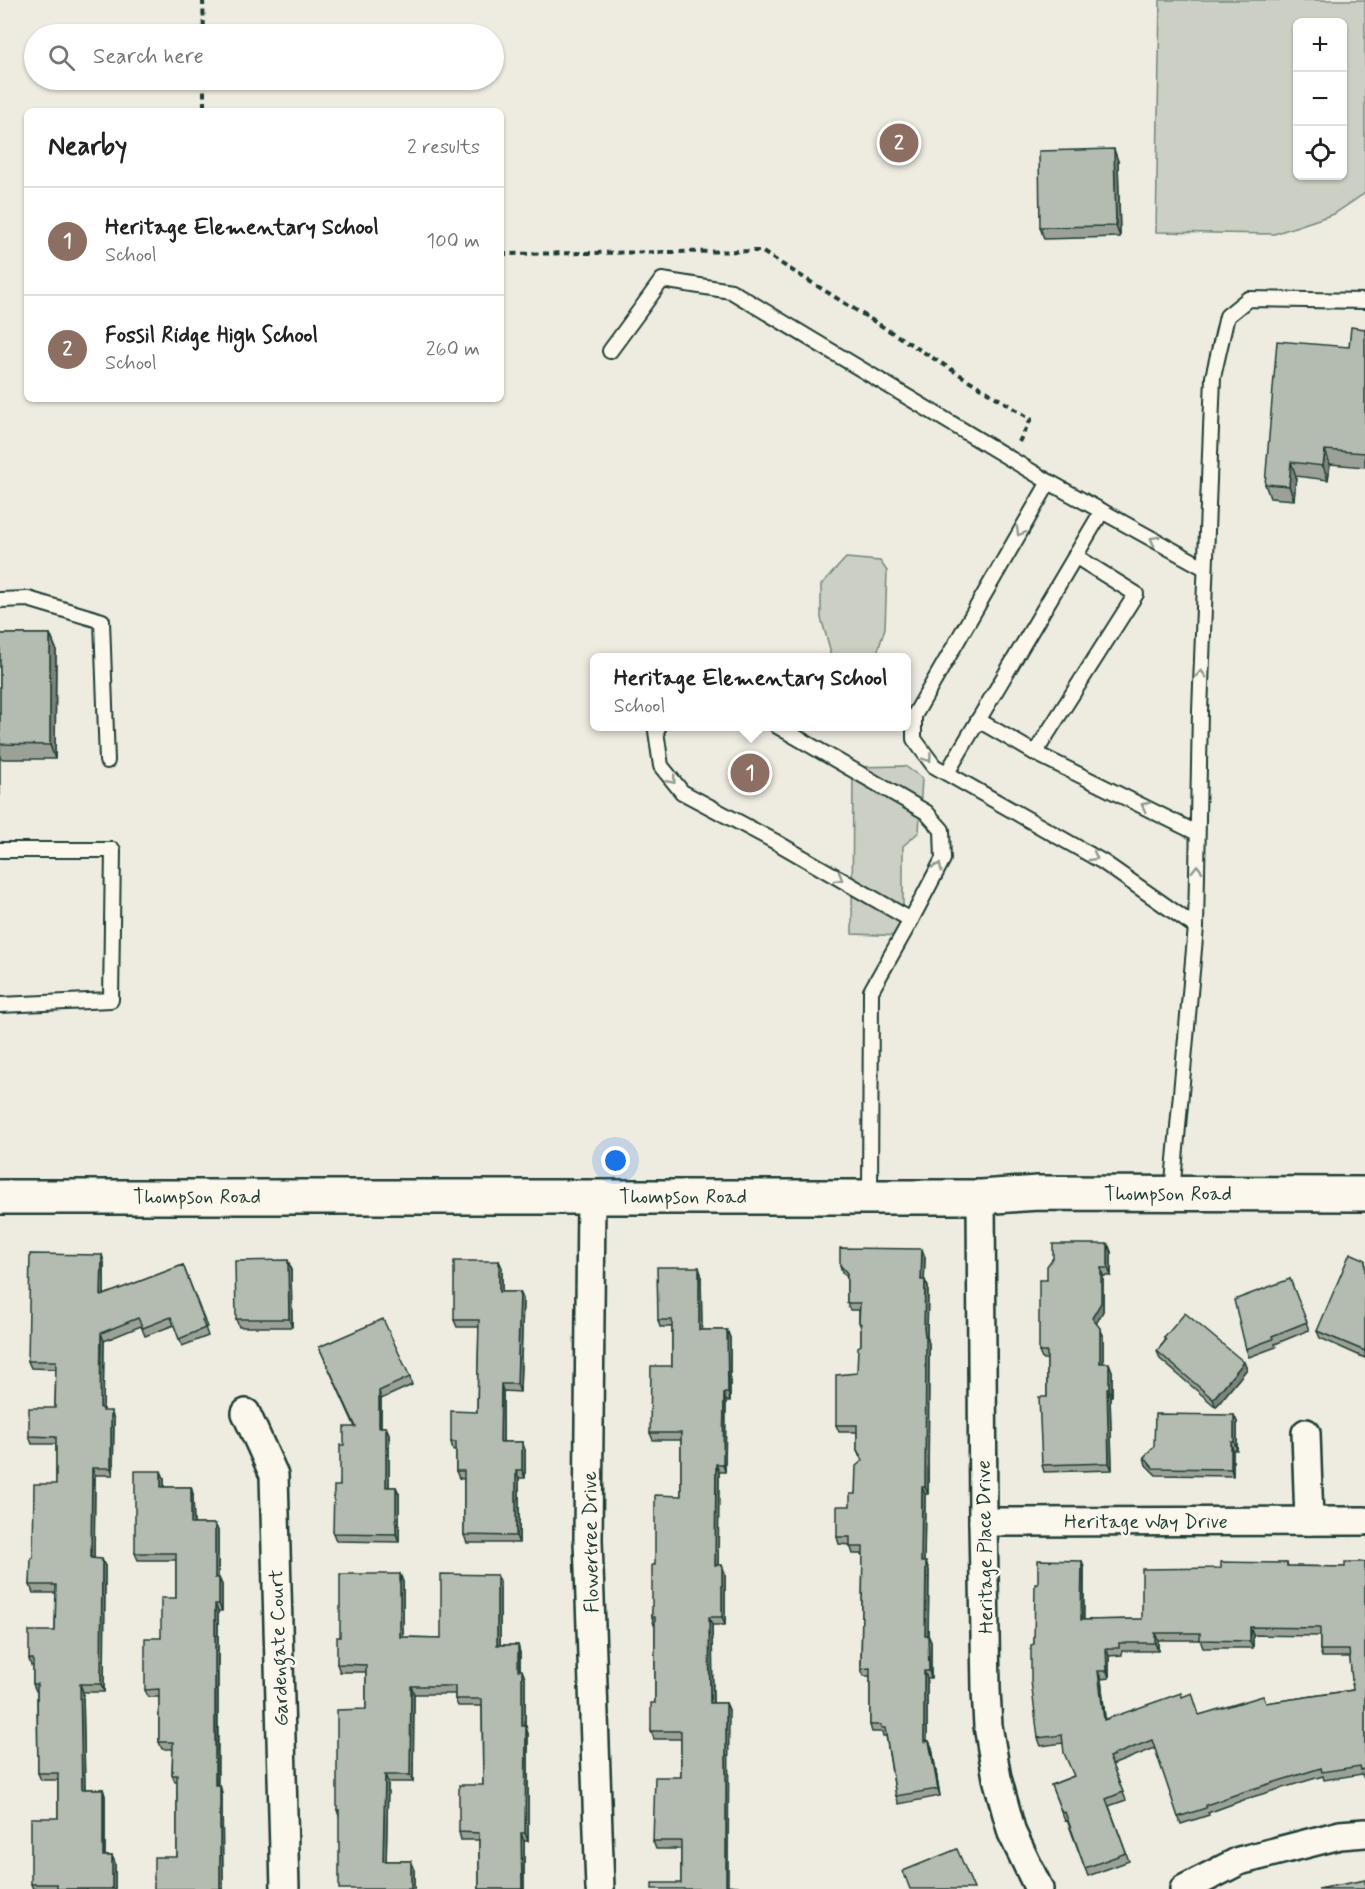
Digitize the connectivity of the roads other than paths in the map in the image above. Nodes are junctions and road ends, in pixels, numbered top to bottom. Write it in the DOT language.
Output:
graph roads {
  1 [pos="1365,301"];
  2 [pos="610,351"];
  3 [pos="1049,482"];
  4 [pos="1102,511"];
  5 [pos="1075,556"];
  6 [pos="1205,568"];
  7 [pos="0,600"];
  8 [pos="978,720"];
  9 [pos="656,731"];
  10 [pos="786,731"];
  11 [pos="1035,753"];
  12 [pos="107,761"];
  13 [pos="947,773"];
  14 [pos="1197,833"];
  15 [pos="0,850"];
  16 [pos="911,920"];
  17 [pos="1196,927"];
  18 [pos="0,1005"];
  19 [pos="1172,1193"];
  20 [pos="1365,1194"];
  21 [pos="591,1196"];
  22 [pos="870,1196"];
  23 [pos="0,1197"];
  24 [pos="981,1197"];
  25 [pos="246,1413"];
  26 [pos="1306,1433"];
  27 [pos="1309,1521"];
  28 [pos="1365,1521"];
  29 [pos="983,1522"];
  30 [pos="1365,1833"];
  31 [pos="285,1889"];
  32 [pos="600,1889"];
  33 [pos="1039,1889"];
  34 [pos="1184,1889"];
  1 -- 6 [label="lane"];
  2 -- 3 [label="lane"];
  3 -- 4 [label="lane"];
  3 -- 13 [label="lane, one-way"];
  4 -- 5 [label="lane"];
  6 -- 4 [label="lane, one-way"];
  5 -- 8 [label="lane"];
  5 -- 11 [label="lane"];
  14 -- 6 [label="lane, one-way"];
  7 -- 12 [label="lane"];
  8 -- 11 [label="lane"];
  8 -- 13 [label="lane"];
  9 -- 16 [label="lane, one-way"];
  16 -- 10 [label="lane, one-way"];
  14 -- 11 [label="lane, one-way"];
  13 -- 17 [label="lane, one-way"];
  17 -- 14 [label="lane, one-way"];
  15 -- 18 [label="lane"];
  16 -- 22 [label="lane"];
  17 -- 19 [label="lane"];
  19 -- 20 [label="street, Thompson Road"];
  19 -- 24 [label="street, Thompson Road"];
  21 -- 22 [label="street, Thompson Road"];
  21 -- 23 [label="street, Thompson Road"];
  21 -- 32 [label="street, Flowertree Drive"];
  22 -- 24 [label="street, Thompson Road"];
  24 -- 29 [label="street, Heritage Place Drive"];
  25 -- 31 [label="street, Gardengate Court"];
  26 -- 27 [label="street"];
  27 -- 28 [label="street, Heritage Way Drive"];
  27 -- 29 [label="street, Heritage Way Drive"];
  29 -- 33 [label="street, Heritage Place Drive"];
  30 -- 34 [label="street"];
}
